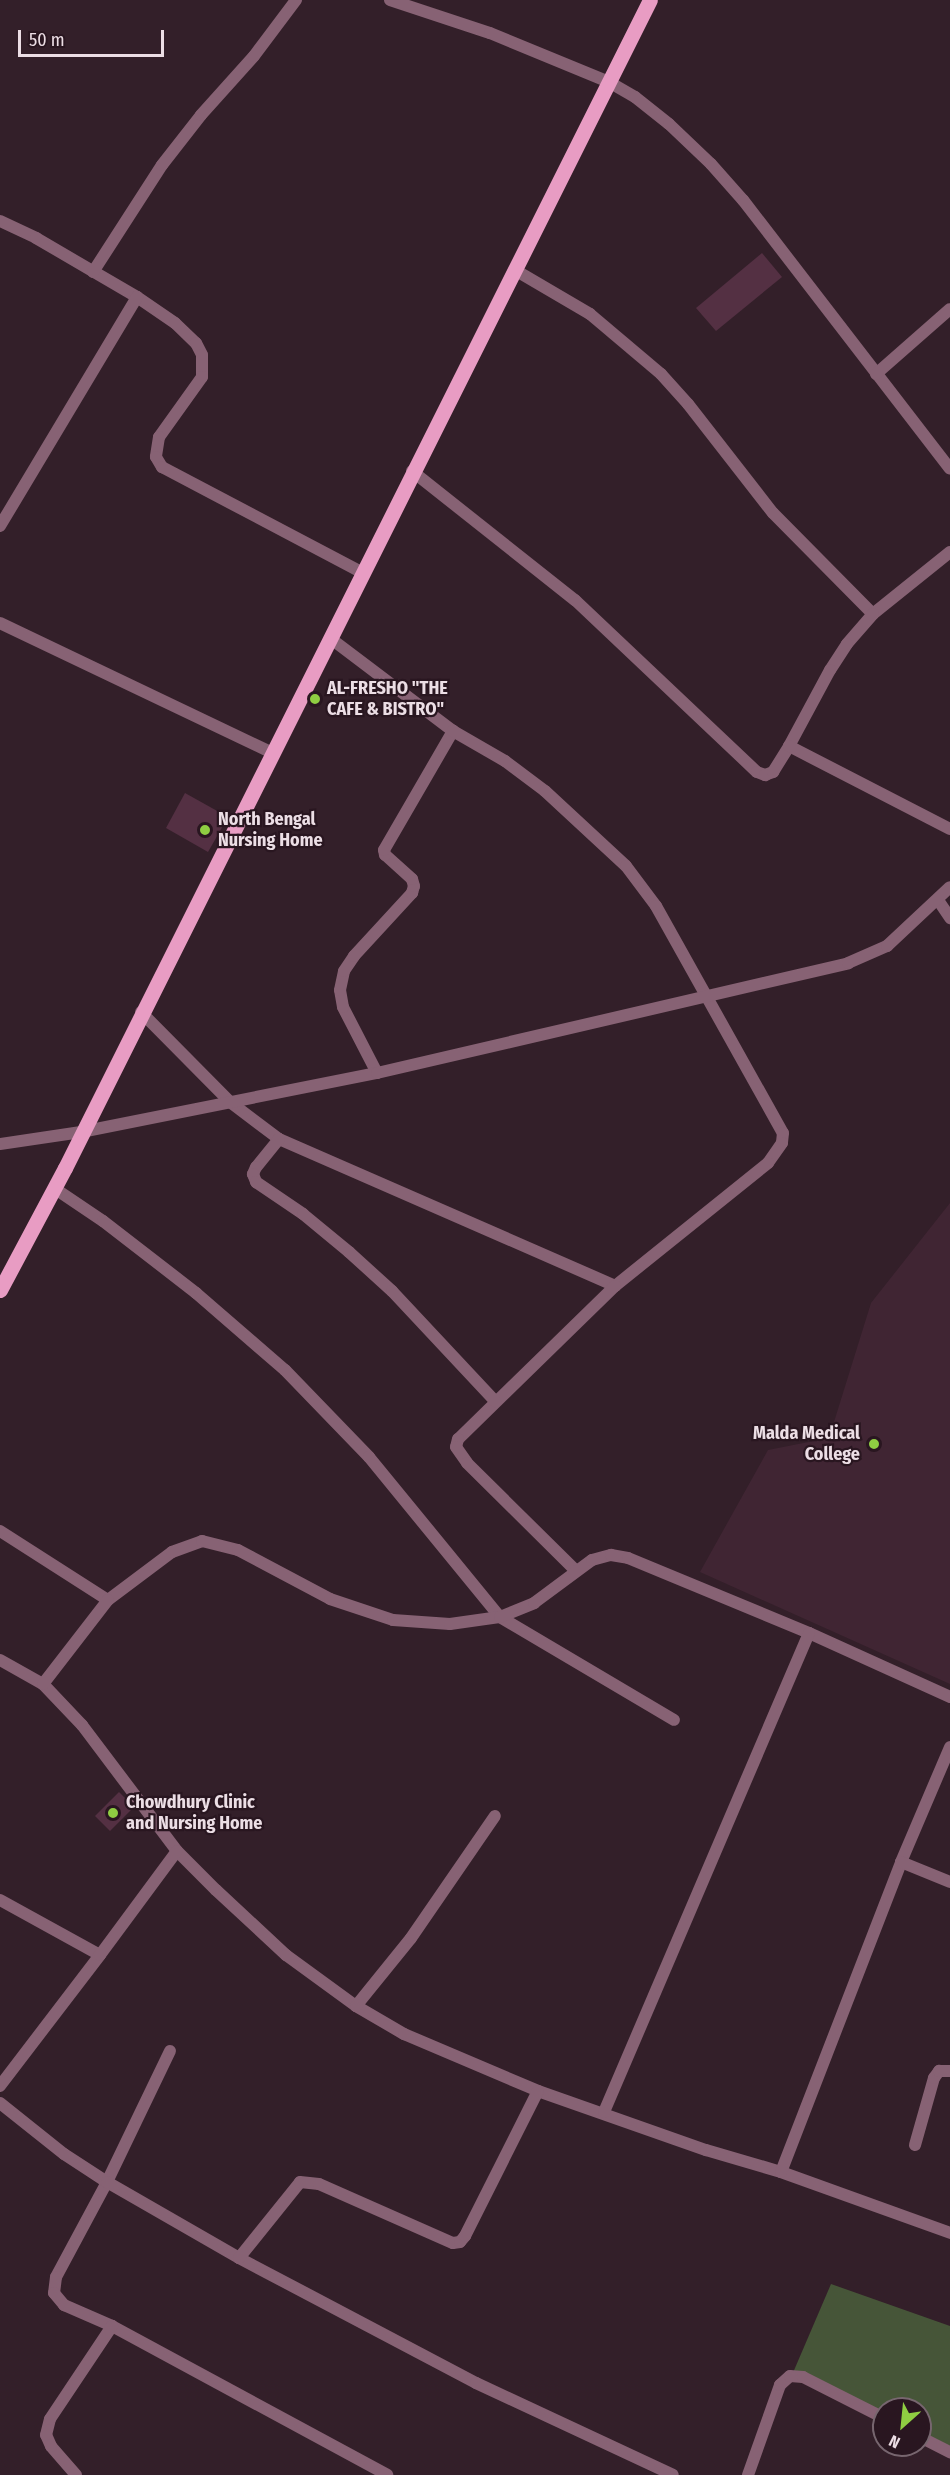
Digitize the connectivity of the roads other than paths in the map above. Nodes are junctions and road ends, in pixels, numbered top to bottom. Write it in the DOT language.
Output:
graph roads {
  1 [pos="296,0"];
  2 [pos="390,0"];
  3 [pos="650,0"];
  4 [pos="609,82"];
  5 [pos="0,221"];
  6 [pos="515,270"];
  7 [pos="93,272"];
  8 [pos="137,297"];
  9 [pos="950,309"];
  10 [pos="876,374"];
  11 [pos="950,469"];
  12 [pos="412,471"];
  13 [pos="0,526"];
  14 [pos="950,552"];
  15 [pos="363,573"];
  16 [pos="873,614"];
  17 [pos="0,623"];
  18 [pos="330,638"];
  19 [pos="453,731"];
  20 [pos="789,746"];
  21 [pos="273,753"];
  22 [pos="950,829"];
  23 [pos="950,887"];
  24 [pos="938,900"];
  25 [pos="950,918"];
  26 [pos="705,994"];
  27 [pos="141,1012"];
  28 [pos="377,1073"];
  29 [pos="230,1102"];
  30 [pos="81,1132"];
  31 [pos="279,1139"];
  32 [pos="0,1144"];
  33 [pos="54,1188"];
  34 [pos="615,1286"];
  35 [pos="0,1290"];
  36 [pos="495,1401"];
  37 [pos="0,1531"];
  38 [pos="576,1571"];
  39 [pos="108,1600"];
  40 [pos="500,1617"];
  41 [pos="809,1633"];
  42 [pos="0,1660"];
  43 [pos="44,1684"];
  44 [pos="950,1697"];
  45 [pos="674,1720"];
  46 [pos="950,1747"];
  47 [pos="495,1816"];
  48 [pos="177,1851"];
  49 [pos="901,1862"];
  50 [pos="950,1882"];
  51 [pos="0,1900"];
  52 [pos="100,1955"];
  53 [pos="356,2006"];
  54 [pos="170,2051"];
  55 [pos="950,2071"];
  56 [pos="0,2086"];
  57 [pos="538,2091"];
  58 [pos="0,2103"];
  59 [pos="604,2112"];
  60 [pos="915,2145"];
  61 [pos="781,2172"];
  62 [pos="107,2182"];
  63 [pos="950,2233"];
  64 [pos="239,2258"];
  65 [pos="112,2326"];
  66 [pos="872,2412"];
  67 [pos="932,2443"];
  68 [pos="950,2452"];
  69 [pos="76,2475"];
  70 [pos="387,2475"];
  71 [pos="673,2475"];
  72 [pos="748,2475"];
  1 -- 7 [label="street"];
  2 -- 4 [label="street"];
  3 -- 4 [label="main road"];
  4 -- 6 [label="main road"];
  4 -- 10 [label="street"];
  5 -- 7 [label="street"];
  6 -- 12 [label="main road"];
  6 -- 16 [label="street"];
  7 -- 8 [label="street"];
  8 -- 13 [label="street"];
  8 -- 15 [label="street"];
  9 -- 10 [label="street"];
  10 -- 11 [label="street"];
  12 -- 15 [label="main road"];
  12 -- 20 [label="street"];
  14 -- 16 [label="street"];
  15 -- 18 [label="main road"];
  16 -- 20 [label="street"];
  17 -- 21 [label="street"];
  18 -- 19 [label="street"];
  18 -- 21 [label="main road"];
  19 -- 26 [label="street"];
  19 -- 28 [label="street"];
  20 -- 22 [label="street"];
  21 -- 27 [label="main road"];
  23 -- 24 [label="street"];
  24 -- 25 [label="street"];
  24 -- 26 [label="street"];
  26 -- 28 [label="street"];
  26 -- 34 [label="street"];
  27 -- 29 [label="street"];
  27 -- 30 [label="main road"];
  28 -- 29 [label="street"];
  29 -- 30 [label="street"];
  29 -- 31 [label="street"];
  30 -- 32 [label="street"];
  30 -- 33 [label="main road"];
  31 -- 34 [label="street"];
  31 -- 36 [label="street"];
  33 -- 35 [label="main road"];
  33 -- 40 [label="street"];
  34 -- 36 [label="street"];
  36 -- 38 [label="street"];
  37 -- 39 [label="street"];
  38 -- 40 [label="street"];
  38 -- 41 [label="street"];
  39 -- 40 [label="street"];
  39 -- 43 [label="street"];
  40 -- 45 [label="street"];
  41 -- 44 [label="street"];
  41 -- 59 [label="street"];
  42 -- 43 [label="street"];
  43 -- 48 [label="street"];
  46 -- 49 [label="street"];
  47 -- 53 [label="street"];
  48 -- 52 [label="street"];
  48 -- 53 [label="street"];
  49 -- 50 [label="street"];
  49 -- 61 [label="street"];
  51 -- 52 [label="street"];
  52 -- 56 [label="street"];
  53 -- 57 [label="street"];
  54 -- 62 [label="street"];
  55 -- 60 [label="street"];
  57 -- 59 [label="street"];
  57 -- 64 [label="street"];
  58 -- 62 [label="street"];
  59 -- 61 [label="street"];
  61 -- 63 [label="street"];
  62 -- 64 [label="street"];
  62 -- 65 [label="street"];
  64 -- 71 [label="street"];
  65 -- 69 [label="street"];
  65 -- 70 [label="street"];
  66 -- 72 [label="street"];
  67 -- 68 [label="street"];
}
